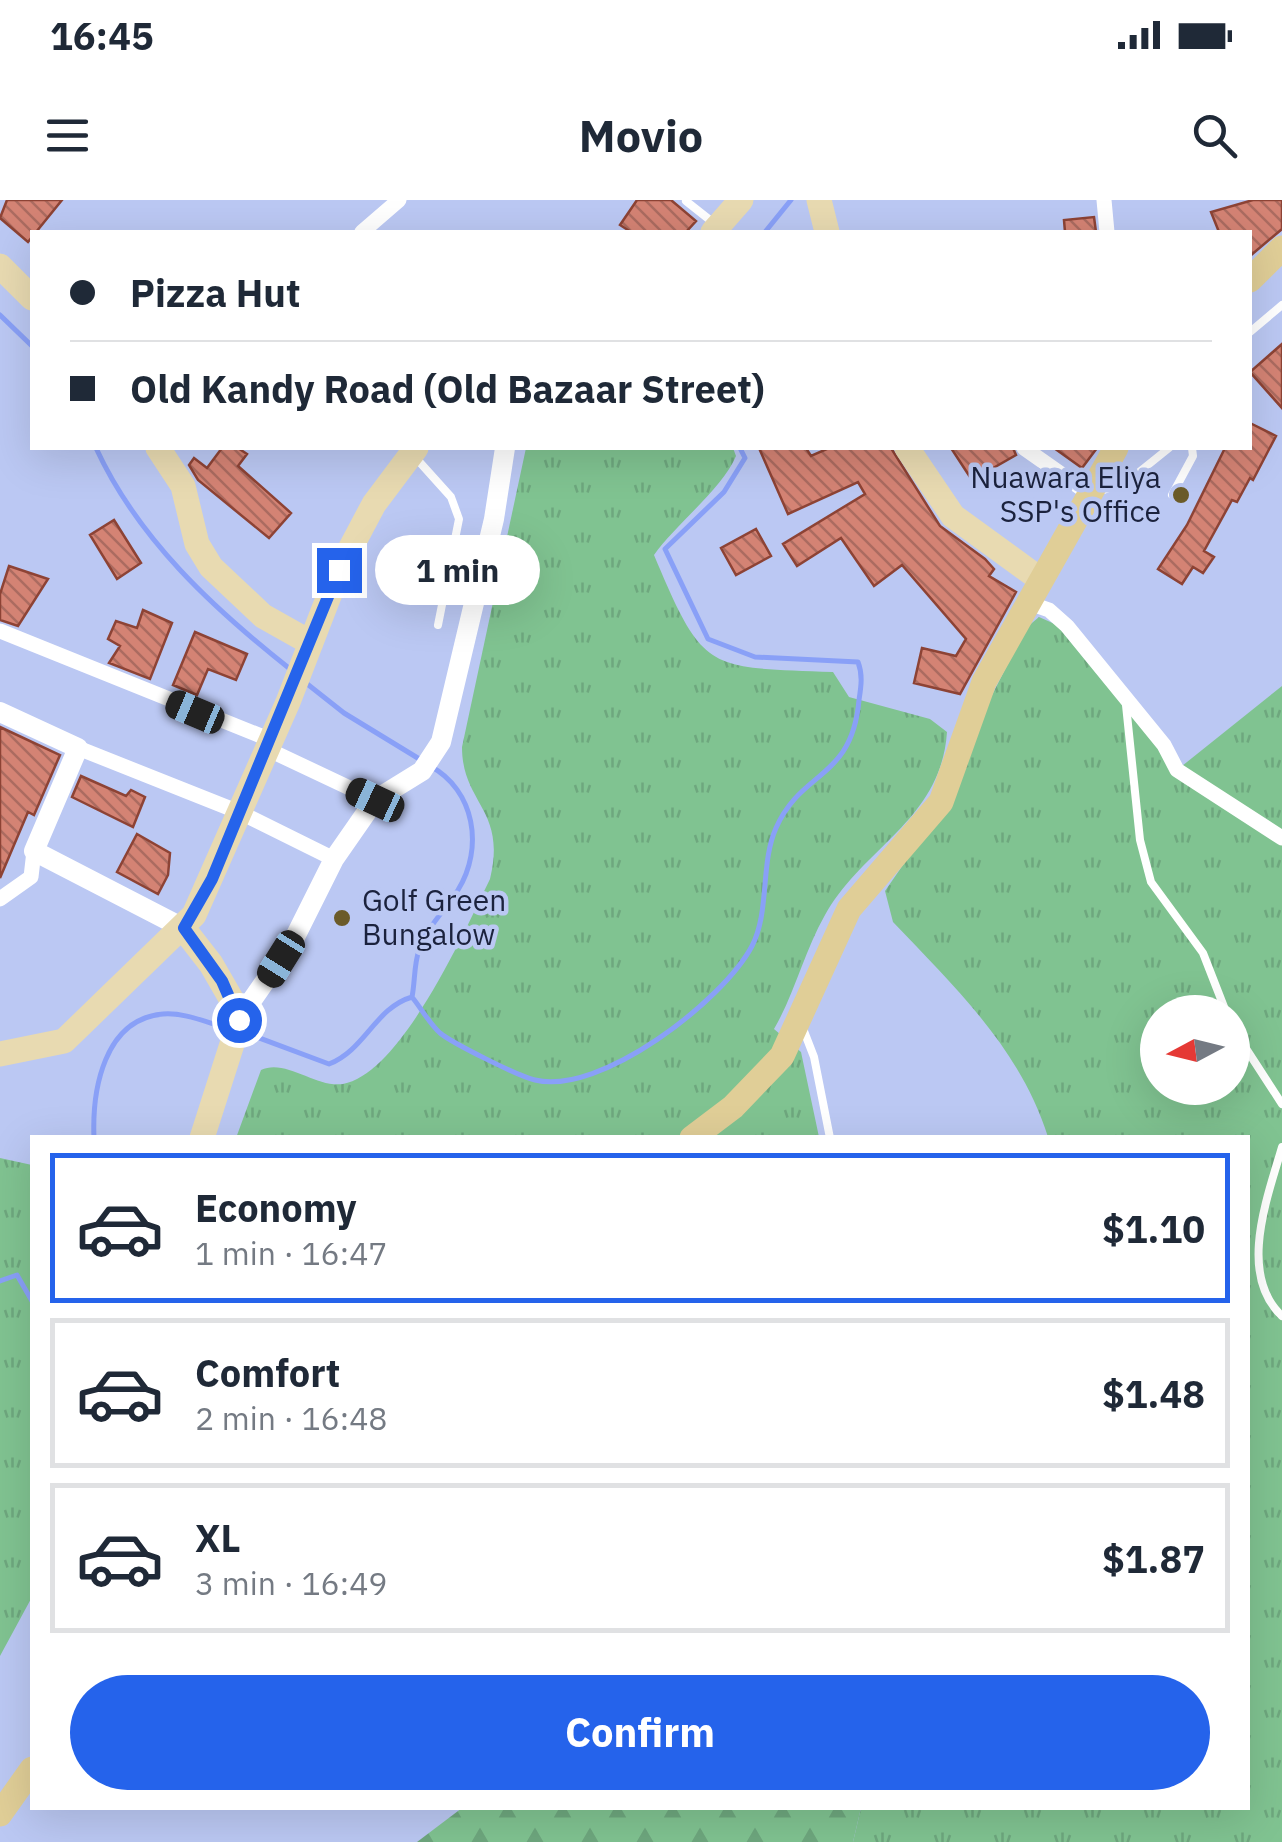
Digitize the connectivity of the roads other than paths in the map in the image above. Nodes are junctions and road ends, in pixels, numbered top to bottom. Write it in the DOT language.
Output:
graph roads {
  1 [pos="399,200"];
  2 [pos="741,200"];
  3 [pos="1104,200"];
  4 [pos="686,201"];
  5 [pos="364,230"];
  6 [pos="716,230"];
  7 [pos="1107,230"];
  8 [pos="1282,248"];
  9 [pos="0,266"];
  10 [pos="1252,278"];
  11 [pos="30,296"];
  12 [pos="1282,305"];
  13 [pos="1252,330"];
  14 [pos="159,450"];
  15 [pos="414,450"];
  16 [pos="505,450"];
  17 [pos="909,450"];
  18 [pos="1027,450"];
  19 [pos="1115,450"];
  20 [pos="1167,450"];
  21 [pos="1192,450"];
  22 [pos="1088,493"];
  23 [pos="1172,496"];
  24 [pos="1041,580"];
  25 [pos="1029,604"];
  26 [pos="438,625"];
  27 [pos="0,631"];
  28 [pos="309,649"];
  29 [pos="1124,696"];
  30 [pos="0,712"];
  31 [pos="269,745"];
  32 [pos="78,748"];
  33 [pos="375,800"];
  34 [pos="239,812"];
  35 [pos="1282,838"];
  36 [pos="34,851"];
  37 [pos="334,859"];
  38 [pos="0,899"];
  39 [pos="184,928"];
  40 [pos="1219,995"];
  41 [pos="240,1018"];
  42 [pos="800,1021"];
  43 [pos="0,1054"];
  44 [pos="1250,1055"];
  45 [pos="1282,1104"];
  46 [pos="203,1135"];
  47 [pos="696,1135"];
  48 [pos="829,1135"];
  49 [pos="1282,1147"];
  50 [pos="1282,1316"];
  51 [pos="30,1773"];
  52 [pos="0,1814"];
  1 -- 5 [label="street"];
  2 -- 6 [label="main road"];
  3 -- 7 [label="street"];
  4 -- 6 [label="lane"];
  8 -- 10 [label="highway"];
  9 -- 11 [label="main road"];
  12 -- 13 [label="lane"];
  14 -- 28 [label="main road"];
  15 -- 26 [label="lane"];
  15 -- 28 [label="main road"];
  16 -- 33 [label="street"];
  17 -- 24 [label="main road"];
  18 -- 22 [label="street"];
  19 -- 22 [label="highway"];
  20 -- 22 [label="lane"];
  21 -- 23 [label="lane"];
  22 -- 24 [label="highway"];
  24 -- 25 [label="highway"];
  25 -- 29 [label="street"];
  25 -- 42 [label="highway"];
  27 -- 31 [label="street"];
  28 -- 31 [label="main road"];
  29 -- 35 [label="street"];
  29 -- 40 [label="lane"];
  30 -- 32 [label="street"];
  31 -- 33 [label="street"];
  31 -- 34 [label="main road"];
  32 -- 34 [label="street"];
  32 -- 36 [label="street"];
  33 -- 37 [label="street"];
  34 -- 37 [label="street"];
  34 -- 39 [label="main road"];
  36 -- 38 [label="street"];
  36 -- 39 [label="street"];
  37 -- 41 [label="street"];
  39 -- 41 [label="main road"];
  39 -- 43 [label="main road"];
  41 -- 46 [label="main road"];
  42 -- 47 [label="highway"];
  42 -- 48 [label="lane"];
  44 -- 45 [label="lane"];
  49 -- 50 [label="lane"];
  51 -- 52 [label="highway"];
}
